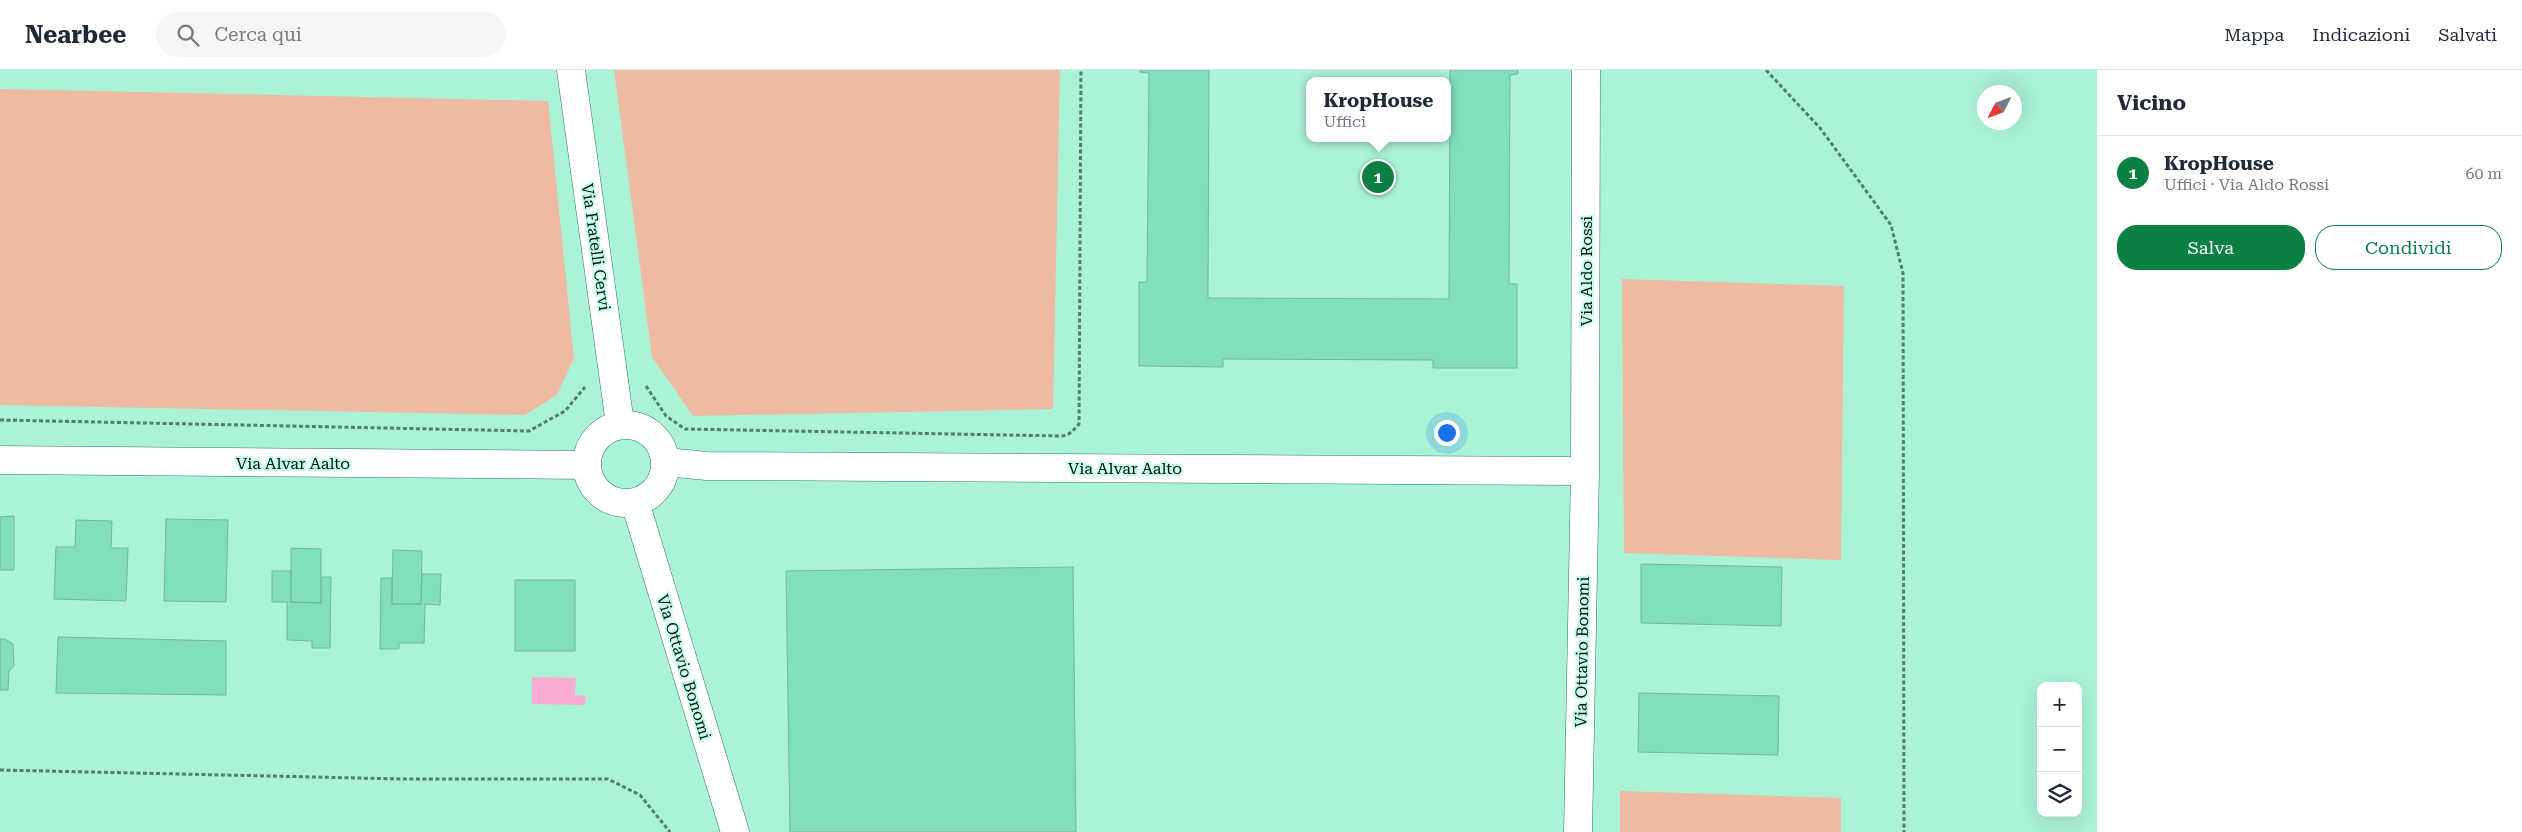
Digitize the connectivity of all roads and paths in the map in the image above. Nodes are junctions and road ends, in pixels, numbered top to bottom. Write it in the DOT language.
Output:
graph roads {
  1 [pos="571,70"];
  2 [pos="1081,70"];
  3 [pos="1586,70"];
  4 [pos="1766,70"];
  5 [pos="614,379"];
  6 [pos="0,420"];
  7 [pos="620,424"];
  8 [pos="0,460"];
  9 [pos="666,462"];
  10 [pos="586,465"];
  11 [pos="1585,471"];
  12 [pos="635,502"];
  13 [pos="0,770"];
  14 [pos="670,832"];
  15 [pos="735,832"];
  16 [pos="1578,832"];
  17 [pos="1904,832"];
  1 -- 5 [label="street, Via Fratelli Cervi"];
  2 -- 5 [label="path"];
  3 -- 11 [label="street, Via Aldo Rossi"];
  4 -- 17 [label="path"];
  5 -- 6 [label="path"];
  5 -- 7 [label="street, Via Fratelli Cervi"];
  7 -- 9 [label="street"];
  7 -- 10 [label="street"];
  8 -- 10 [label="street, Via Alvar Aalto"];
  9 -- 11 [label="street, Via Alvar Aalto"];
  9 -- 12 [label="street"];
  10 -- 12 [label="street"];
  11 -- 16 [label="street, Via Ottavio Bonomi"];
  12 -- 15 [label="street, Via Ottavio Bonomi"];
  13 -- 14 [label="path"];
}
